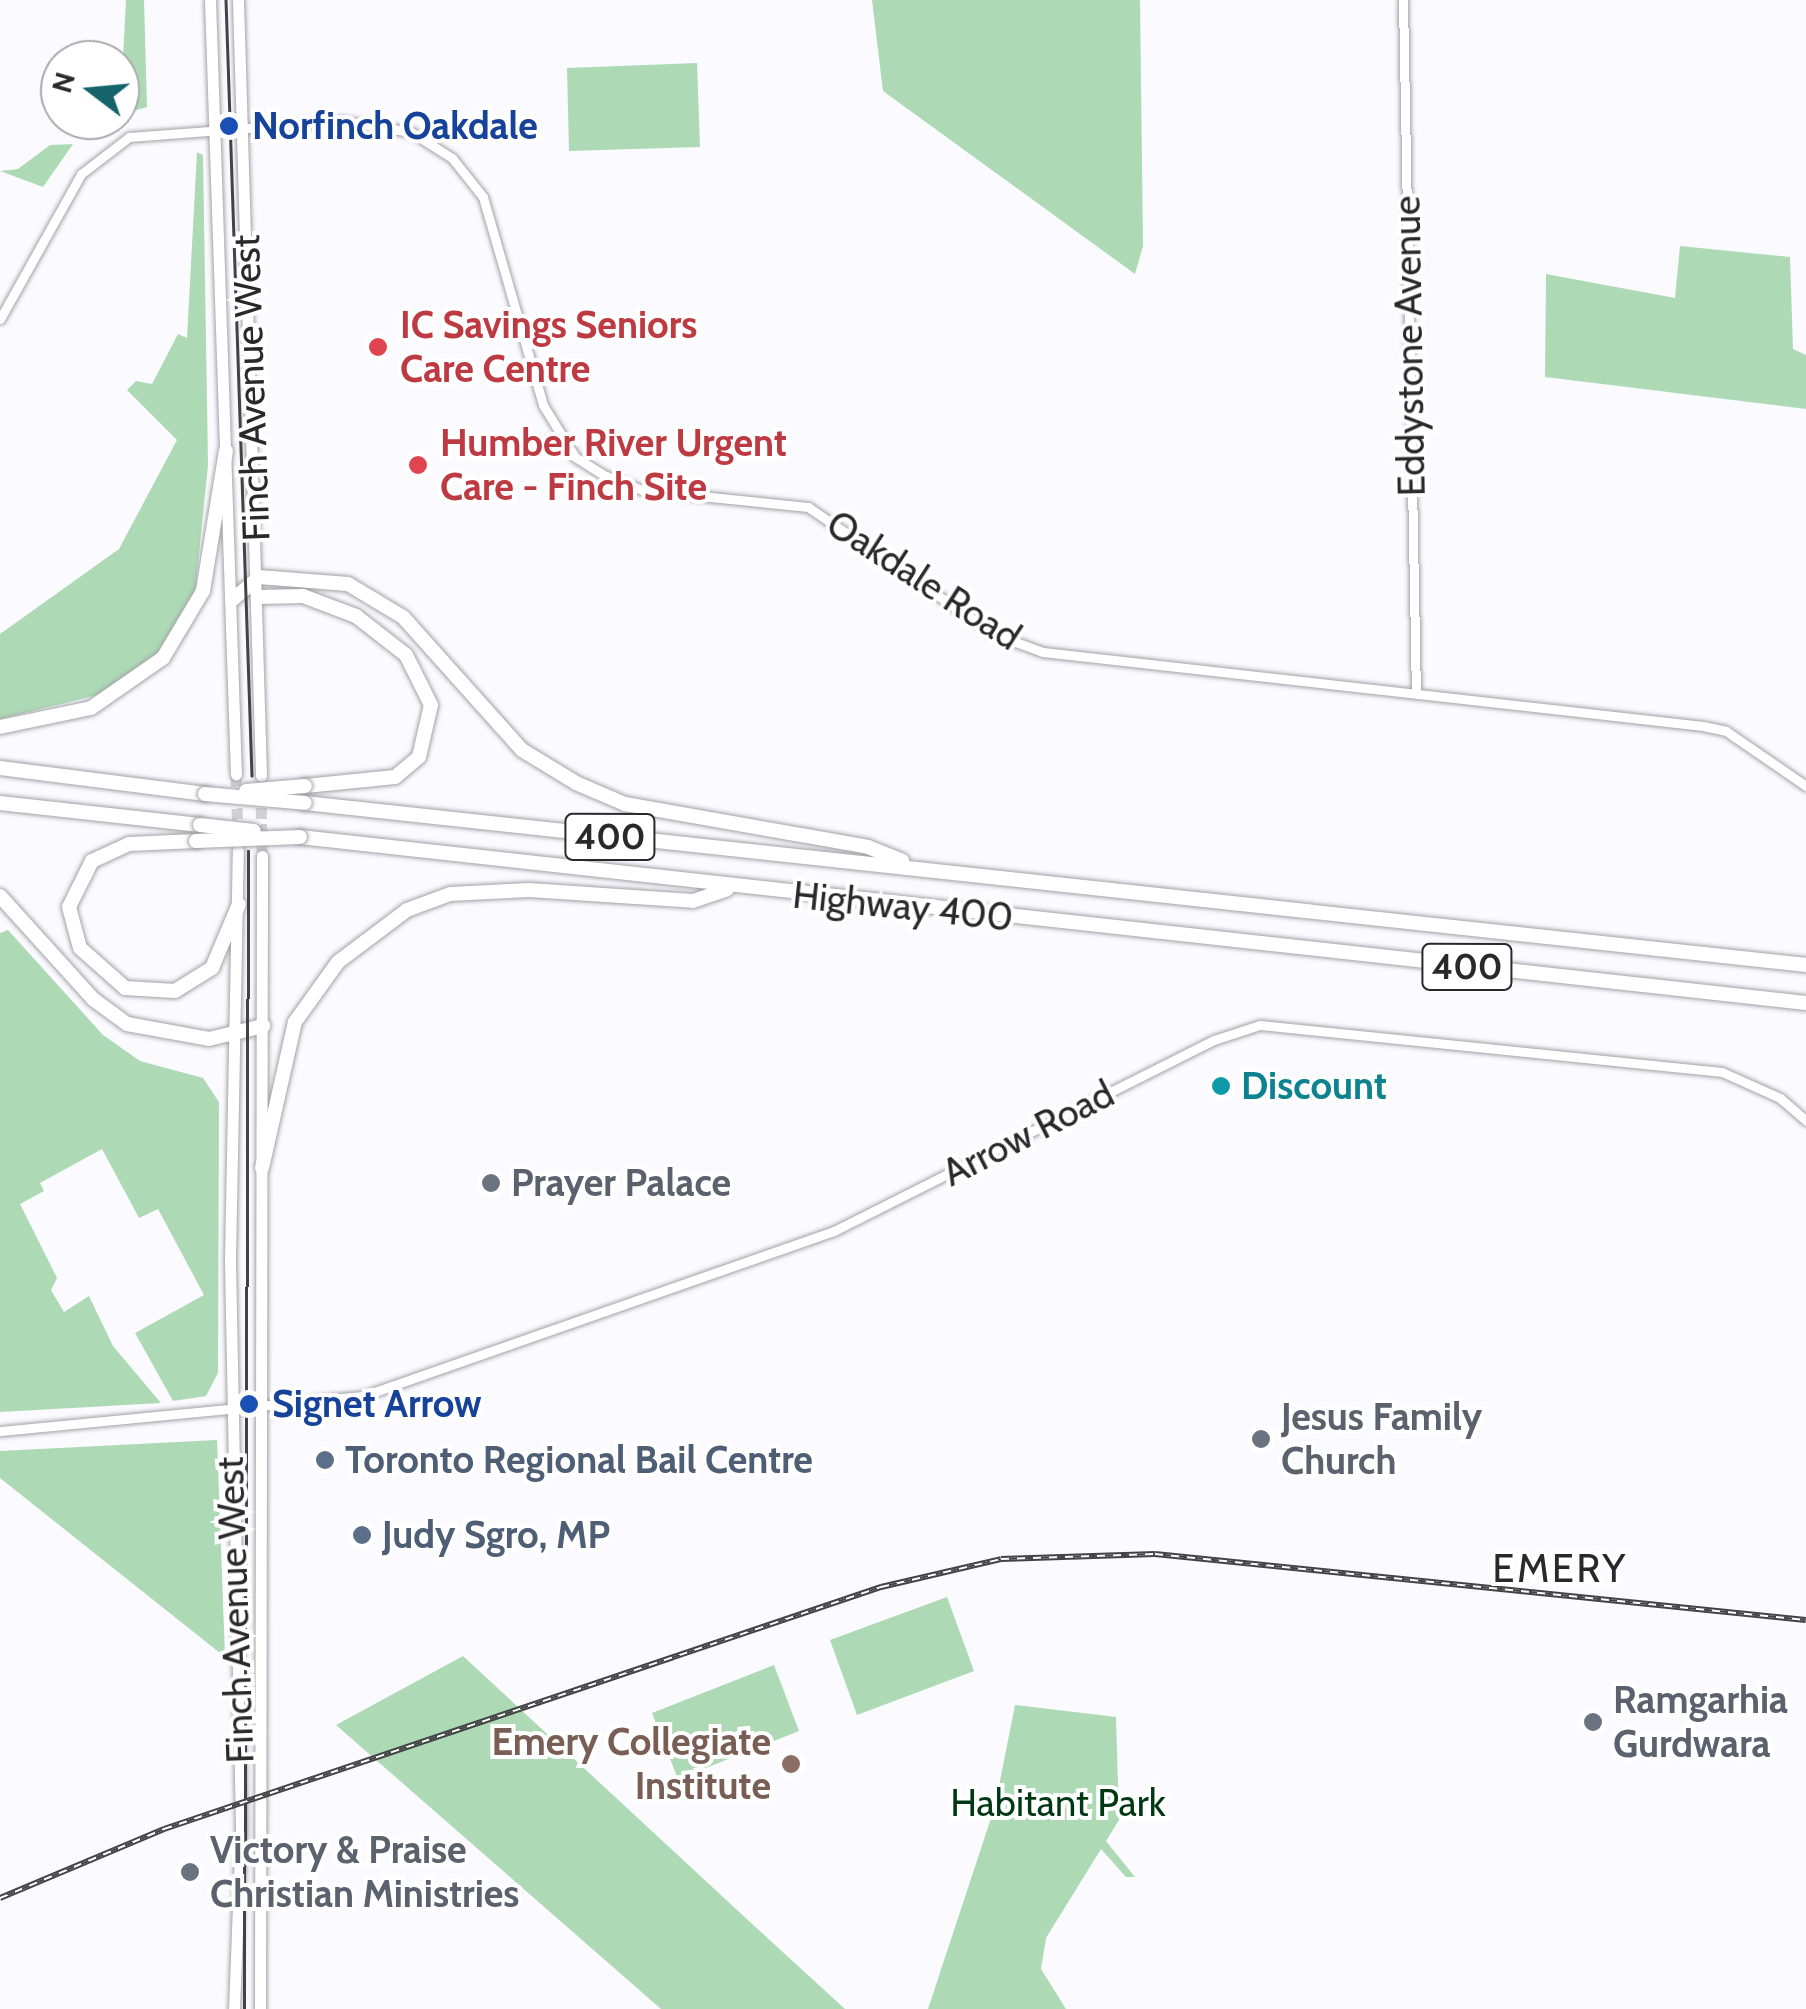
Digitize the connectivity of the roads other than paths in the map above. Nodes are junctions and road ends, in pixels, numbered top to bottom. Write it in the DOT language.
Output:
graph roads {
  1 [pos="210,0"];
  2 [pos="238,0"];
  3 [pos="1403,0"];
  4 [pos="241,127"];
  5 [pos="213,128"];
  6 [pos="0,320"];
  7 [pos="226,451"];
  8 [pos="259,577"];
  9 [pos="260,597"];
  10 [pos="232,600"];
  11 [pos="1416,693"];
  12 [pos="0,727"];
  13 [pos="0,768"];
  14 [pos="236,775"];
  15 [pos="261,776"];
  16 [pos="1806,786"];
  17 [pos="205,794"];
  18 [pos="0,803"];
  19 [pos="300,837"];
  20 [pos="238,850"];
  21 [pos="262,856"];
  22 [pos="916,868"];
  23 [pos="732,886"];
  24 [pos="0,896"];
  25 [pos="238,904"];
  26 [pos="1806,964"];
  27 [pos="1806,1004"];
  28 [pos="263,1026"];
  29 [pos="237,1034"];
  30 [pos="1806,1122"];
  31 [pos="262,1168"];
  32 [pos="260,1406"];
  33 [pos="230,1410"];
  34 [pos="0,1431"];
  35 [pos="234,2009"];
  36 [pos="260,2009"];
  1 -- 5 [label="main road, Finch Avenue West"];
  2 -- 4 [label="main road, Finch Avenue West"];
  3 -- 11 [label="street, Eddystone Avenue"];
  4 -- 5 [label="street, Oakdale Road"];
  4 -- 8 [label="main road, Finch Avenue West"];
  4 -- 11 [label="street, Oakdale Road"];
  5 -- 6 [label="street, Oakdale Road"];
  5 -- 7 [label="main road, Finch Avenue West"];
  7 -- 10 [label="main road, Finch Avenue West"];
  7 -- 12 [label="highway"];
  8 -- 9 [label="main road, Finch Avenue West"];
  8 -- 10 [label="highway"];
  8 -- 22 [label="highway"];
  9 -- 15 [label="main road, Finch Avenue West"];
  9 -- 17 [label="highway, bridge"];
  10 -- 14 [label="main road, Finch Avenue West"];
  11 -- 16 [label="street, Oakdale Road"];
  13 -- 17 [label="highway, Highway 400 / 400"];
  17 -- 22 [label="highway, Highway 400 / 400, bridge"];
  18 -- 19 [label="highway, Highway 400 / 400, bridge"];
  19 -- 23 [label="highway, Highway 400 / 400"];
  19 -- 25 [label="highway, bridge"];
  20 -- 25 [label="main road, Finch Avenue West"];
  21 -- 28 [label="main road, Finch Avenue West"];
  22 -- 26 [label="highway, Highway 400 / 400"];
  23 -- 27 [label="highway, Highway 400 / 400"];
  23 -- 31 [label="highway"];
  24 -- 29 [label="highway"];
  25 -- 29 [label="main road, Finch Avenue West"];
  28 -- 29 [label="highway"];
  28 -- 31 [label="main road, Finch Avenue West"];
  29 -- 33 [label="main road, Finch Avenue West"];
  30 -- 32 [label="street, Arrow Road"];
  31 -- 32 [label="main road, Finch Avenue West"];
  32 -- 33 [label="street, Arrow Road"];
  32 -- 36 [label="main road, Finch Avenue West"];
  33 -- 34 [label="street, Arrow Road"];
  33 -- 35 [label="main road, Finch Avenue West"];
}
